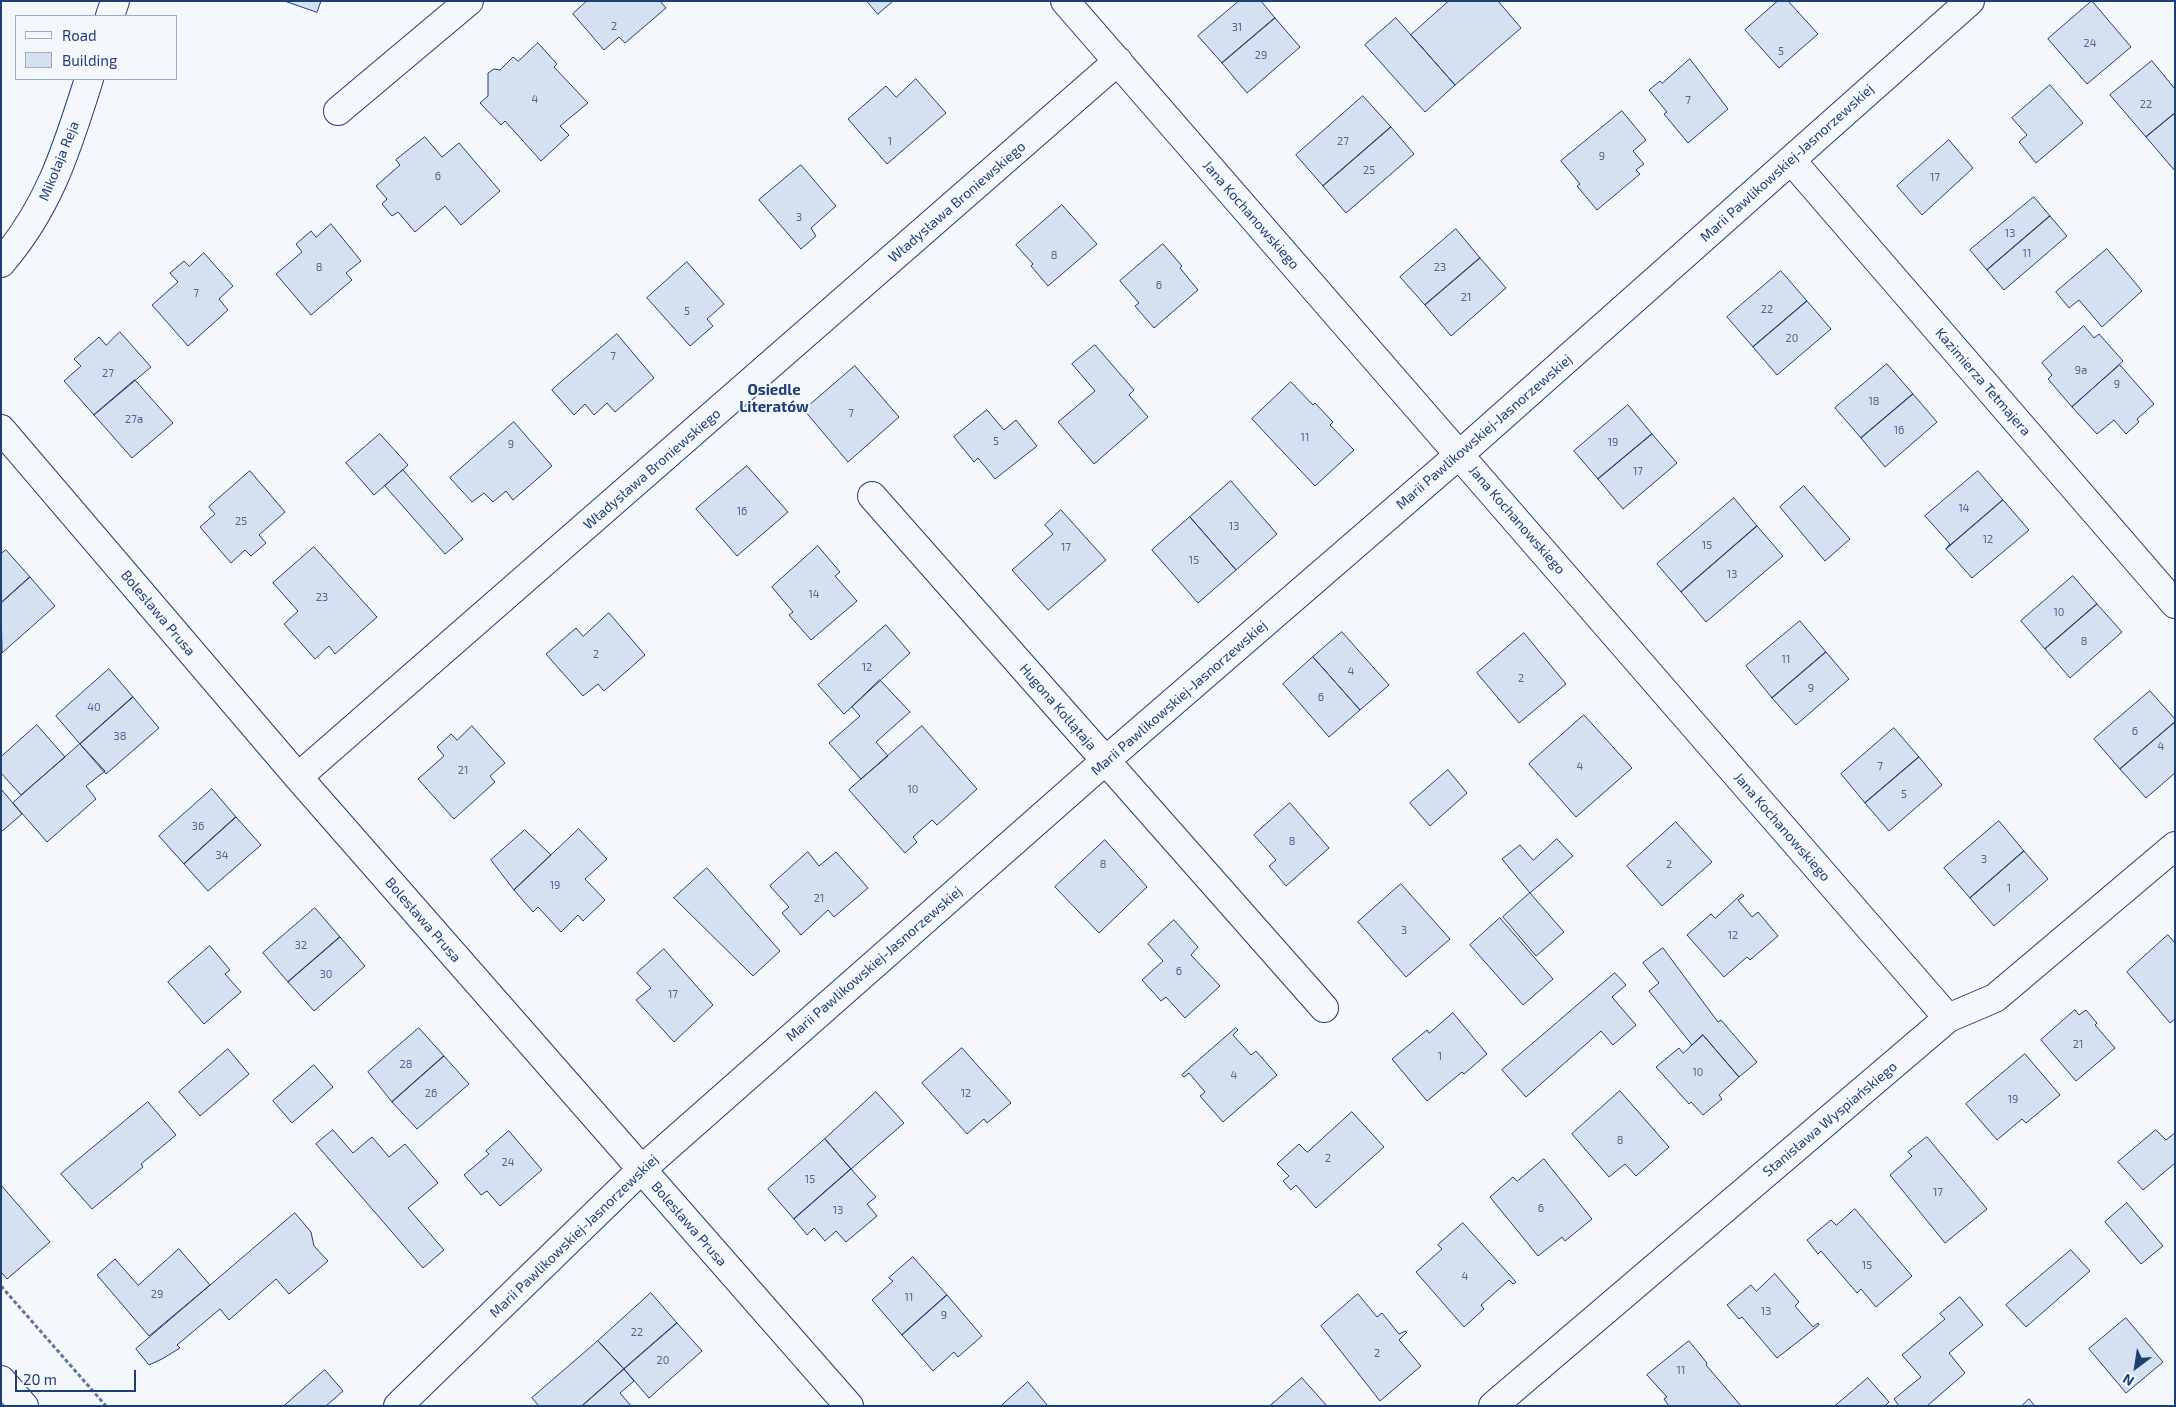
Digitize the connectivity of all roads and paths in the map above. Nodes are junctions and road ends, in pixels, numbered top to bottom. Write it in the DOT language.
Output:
graph roads {
  1 [pos="115,1"];
  2 [pos="470,1"];
  3 [pos="1065,1"];
  4 [pos="1970,1"];
  5 [pos="110,15"];
  6 [pos="1118,61"];
  7 [pos="89,80"];
  8 [pos="338,110"];
  9 [pos="1791,160"];
  10 [pos="1,263"];
  11 [pos="1,429"];
  12 [pos="1460,454"];
  13 [pos="872,496"];
  14 [pos="2175,604"];
  15 [pos="1105,761"];
  16 [pos="298,777"];
  17 [pos="2175,846"];
  18 [pos="1324,1008"];
  19 [pos="1948,1018"];
  20 [pos="641,1170"];
  21 [pos="1,1286"];
  22 [pos="1,1380"];
  23 [pos="24,1406"];
  24 [pos="106,1406"];
  25 [pos="398,1406"];
  26 [pos="849,1406"];
  27 [pos="1493,1406"];
  1 -- 5 [label="street"];
  2 -- 8 [label="street"];
  3 -- 6 [label="street, Jana Kochanowskiego"];
  4 -- 9 [label="street, Marii Pawlikowskiej-Jasnorzewskiej"];
  6 -- 12 [label="street, Jana Kochanowskiego"];
  6 -- 16 [label="street, Władysława Broniewskiego"];
  7 -- 10 [label="street, Mikołaja Reja"];
  9 -- 12 [label="street, Marii Pawlikowskiej-Jasnorzewskiej"];
  9 -- 14 [label="street, Kazimierza Tetmajera"];
  11 -- 16 [label="street, Bolesława Prusa"];
  12 -- 15 [label="street, Marii Pawlikowskiej-Jasnorzewskiej"];
  12 -- 19 [label="street, Jana Kochanowskiego"];
  13 -- 15 [label="street, Hugona Kołłątaja"];
  15 -- 18 [label="street, Hugona Kołłątaja"];
  15 -- 20 [label="street, Marii Pawlikowskiej-Jasnorzewskiej"];
  16 -- 20 [label="street, Bolesława Prusa"];
  17 -- 19 [label="street, Stanisława Wyspiańskiego"];
  19 -- 27 [label="street, Stanisława Wyspiańskiego"];
  20 -- 25 [label="street, Marii Pawlikowskiej-Jasnorzewskiej"];
  20 -- 26 [label="street, Bolesława Prusa"];
  21 -- 24 [label="path"];
  22 -- 23 [label="street"];
}
